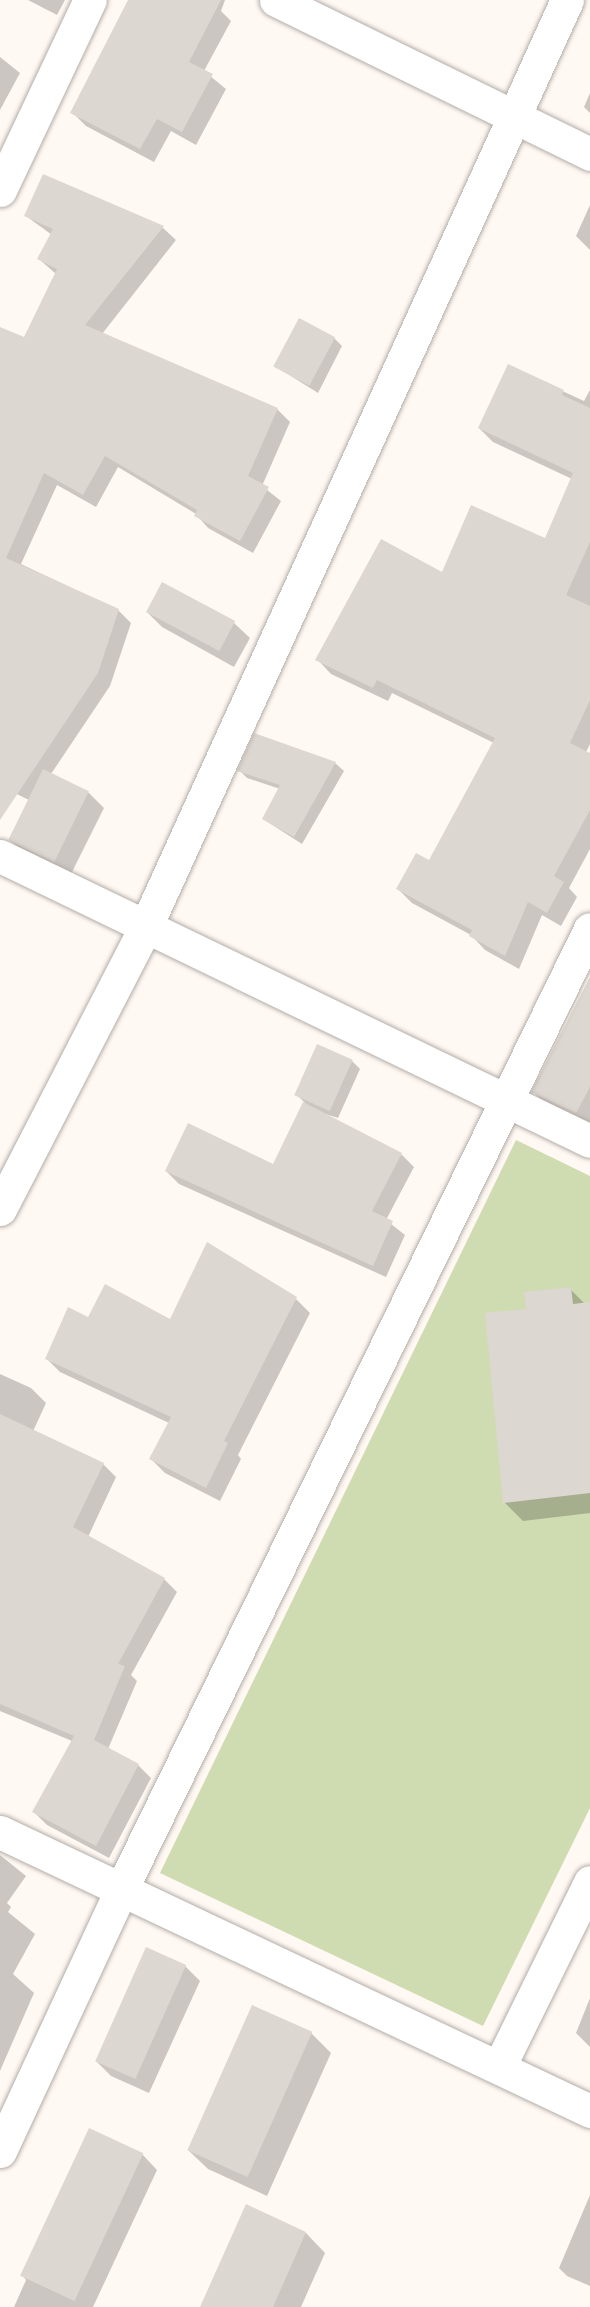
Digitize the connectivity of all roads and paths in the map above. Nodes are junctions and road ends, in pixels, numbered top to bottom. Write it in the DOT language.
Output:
graph roads {
  1 [pos="90,0"];
  2 [pos="276,0"];
  3 [pos="567,0"];
  4 [pos="512,117"];
  5 [pos="590,154"];
  6 [pos="0,190"];
  7 [pos="0,855"];
  8 [pos="147,926"];
  9 [pos="590,929"];
  10 [pos="505,1101"];
  11 [pos="590,1141"];
  12 [pos="0,1209"];
  13 [pos="0,1832"];
  14 [pos="590,1881"];
  15 [pos="121,1890"];
  16 [pos="499,2067"];
  17 [pos="590,2111"];
  18 [pos="0,2151"];
  1 -- 6 [label="street"];
  2 -- 4 [label="street"];
  3 -- 4 [label="street"];
  4 -- 5 [label="street"];
  4 -- 8 [label="street"];
  7 -- 8 [label="street"];
  8 -- 10 [label="street"];
  8 -- 12 [label="street"];
  9 -- 10 [label="street"];
  10 -- 11 [label="street"];
  10 -- 15 [label="street"];
  13 -- 15 [label="street"];
  14 -- 16 [label="street"];
  15 -- 16 [label="street"];
  15 -- 18 [label="street"];
  16 -- 17 [label="street"];
}
